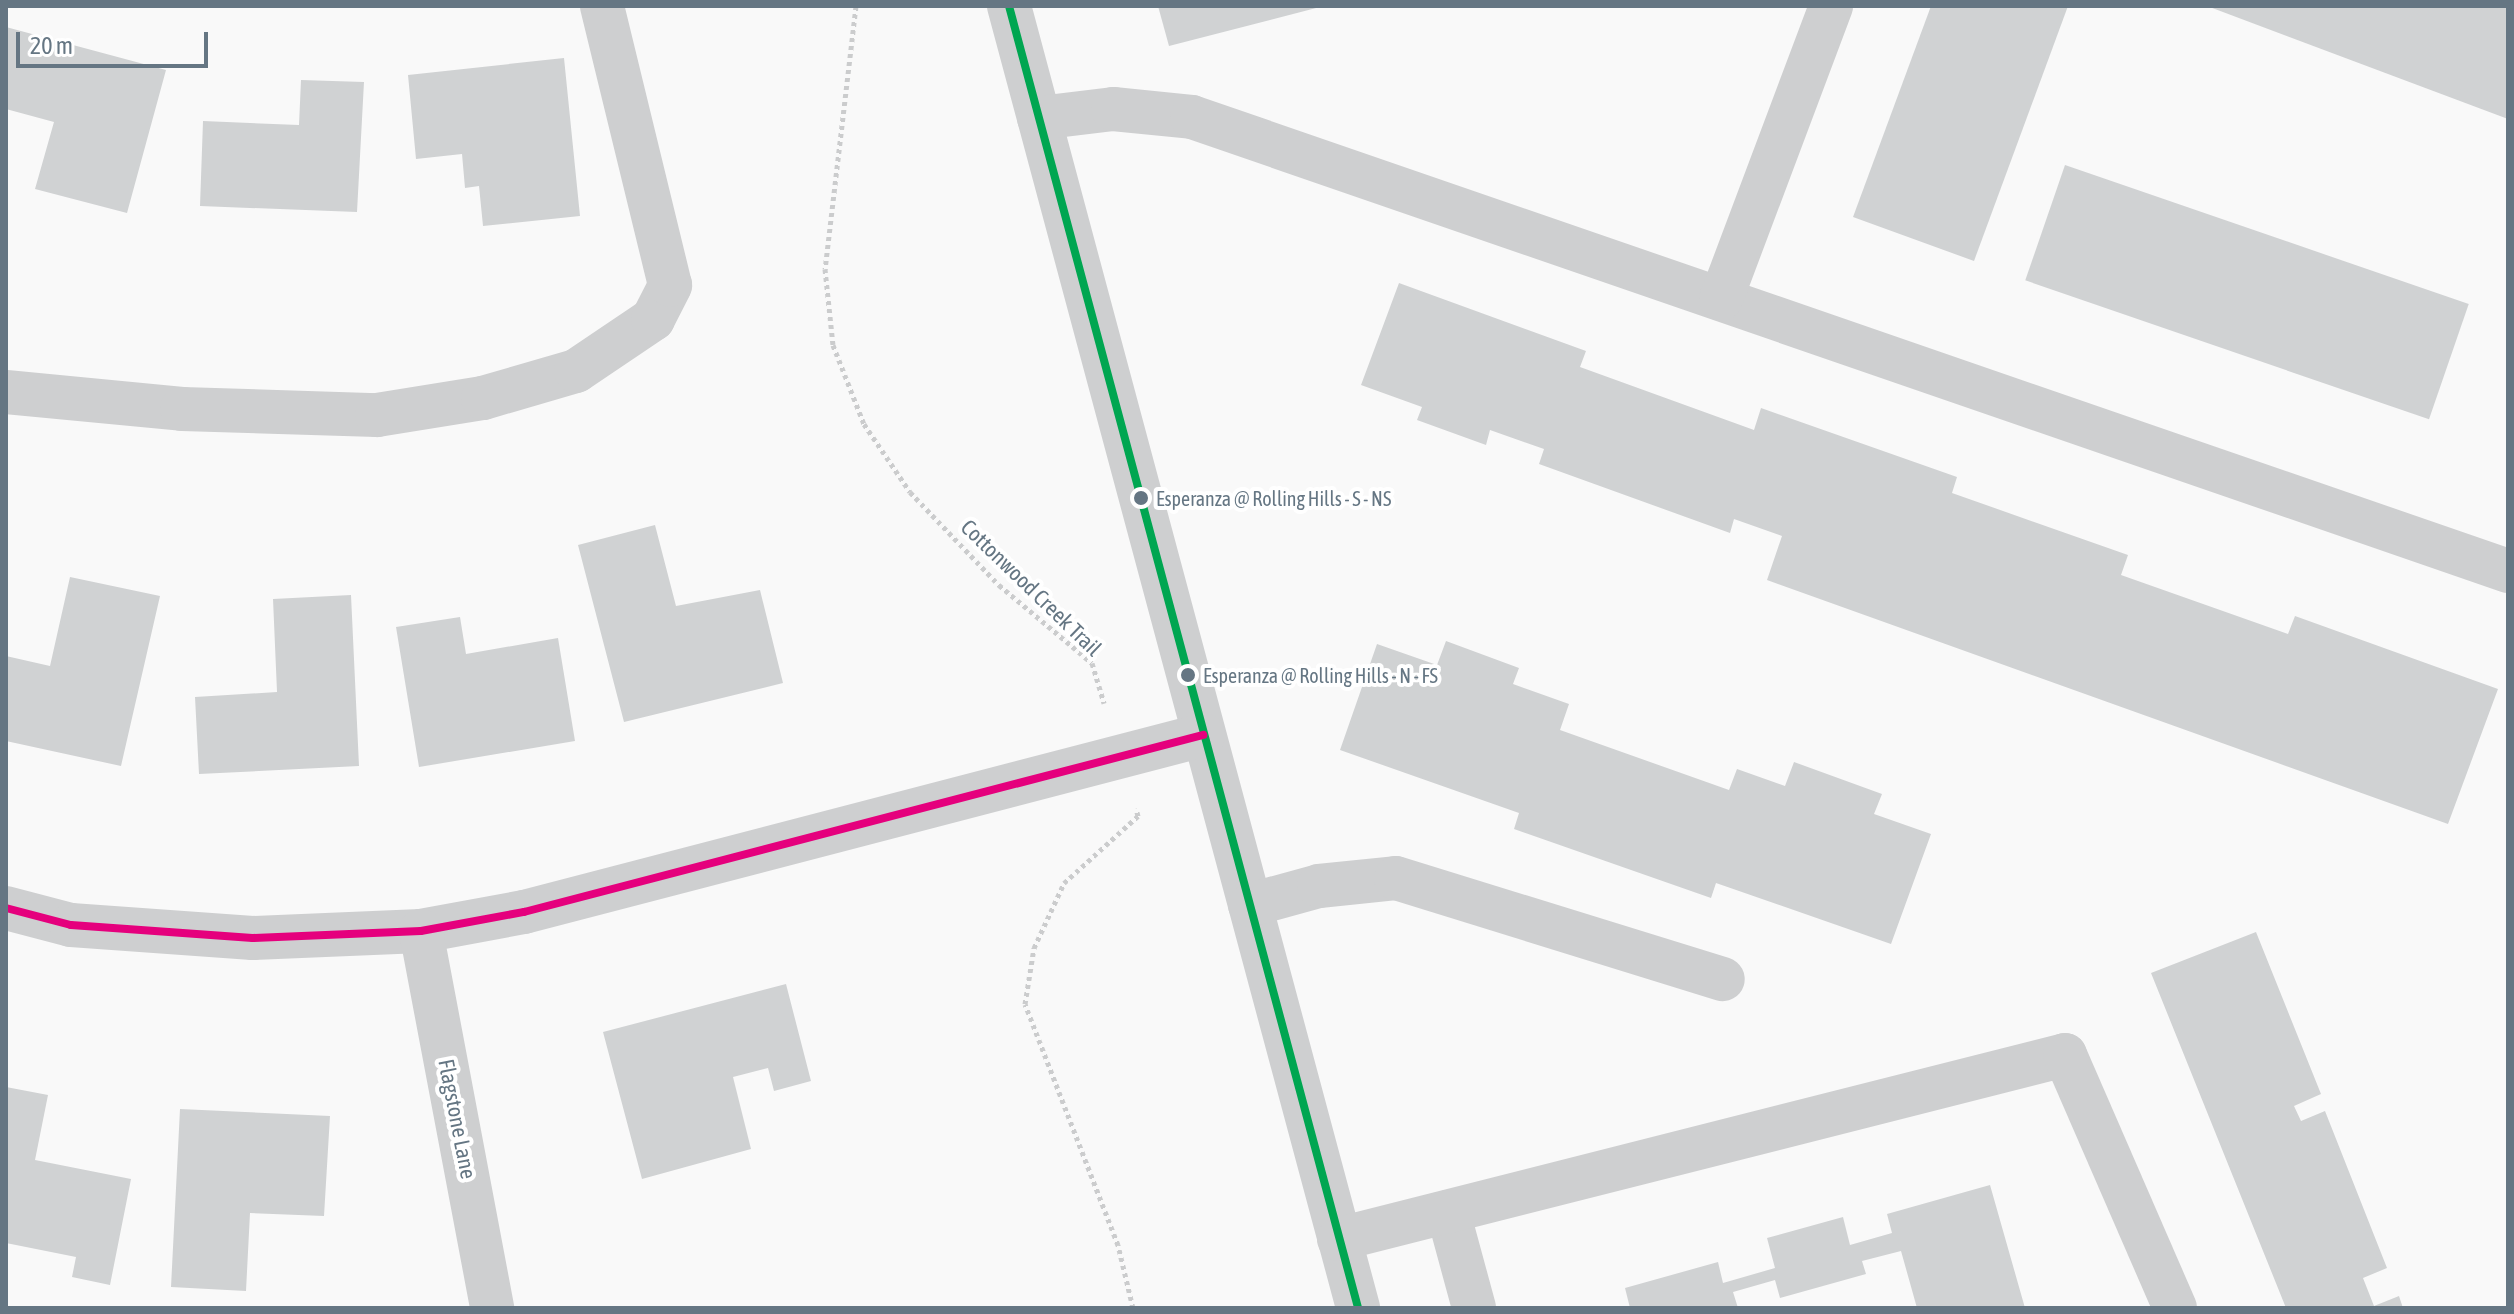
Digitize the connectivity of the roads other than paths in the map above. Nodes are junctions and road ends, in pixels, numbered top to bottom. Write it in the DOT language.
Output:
graph roads {
  1 [pos="602,6"];
  2 [pos="1009,6"];
  3 [pos="1831,6"];
  4 [pos="1039,118"];
  5 [pos="1721,299"];
  6 [pos="6,392"];
  7 [pos="2508,571"];
  8 [pos="1203,735"];
  9 [pos="1250,905"];
  10 [pos="6,908"];
  11 [pos="421,931"];
  12 [pos="1723,979"];
  13 [pos="1448,1212"];
  14 [pos="1339,1239"];
  15 [pos="492,1308"];
  16 [pos="1358,1308"];
  17 [pos="1474,1308"];
  18 [pos="2175,1308"];
  1 -- 6 [label="street"];
  2 -- 4 [label="street"];
  3 -- 5 [label="street"];
  4 -- 5 [label="street"];
  4 -- 8 [label="street"];
  5 -- 7 [label="street"];
  8 -- 9 [label="street"];
  8 -- 11 [label="street"];
  9 -- 12 [label="street"];
  9 -- 14 [label="street"];
  10 -- 11 [label="street"];
  11 -- 15 [label="street, Flagstone Lane"];
  13 -- 14 [label="street"];
  13 -- 17 [label="street"];
  13 -- 18 [label="street"];
  14 -- 16 [label="street"];
}
